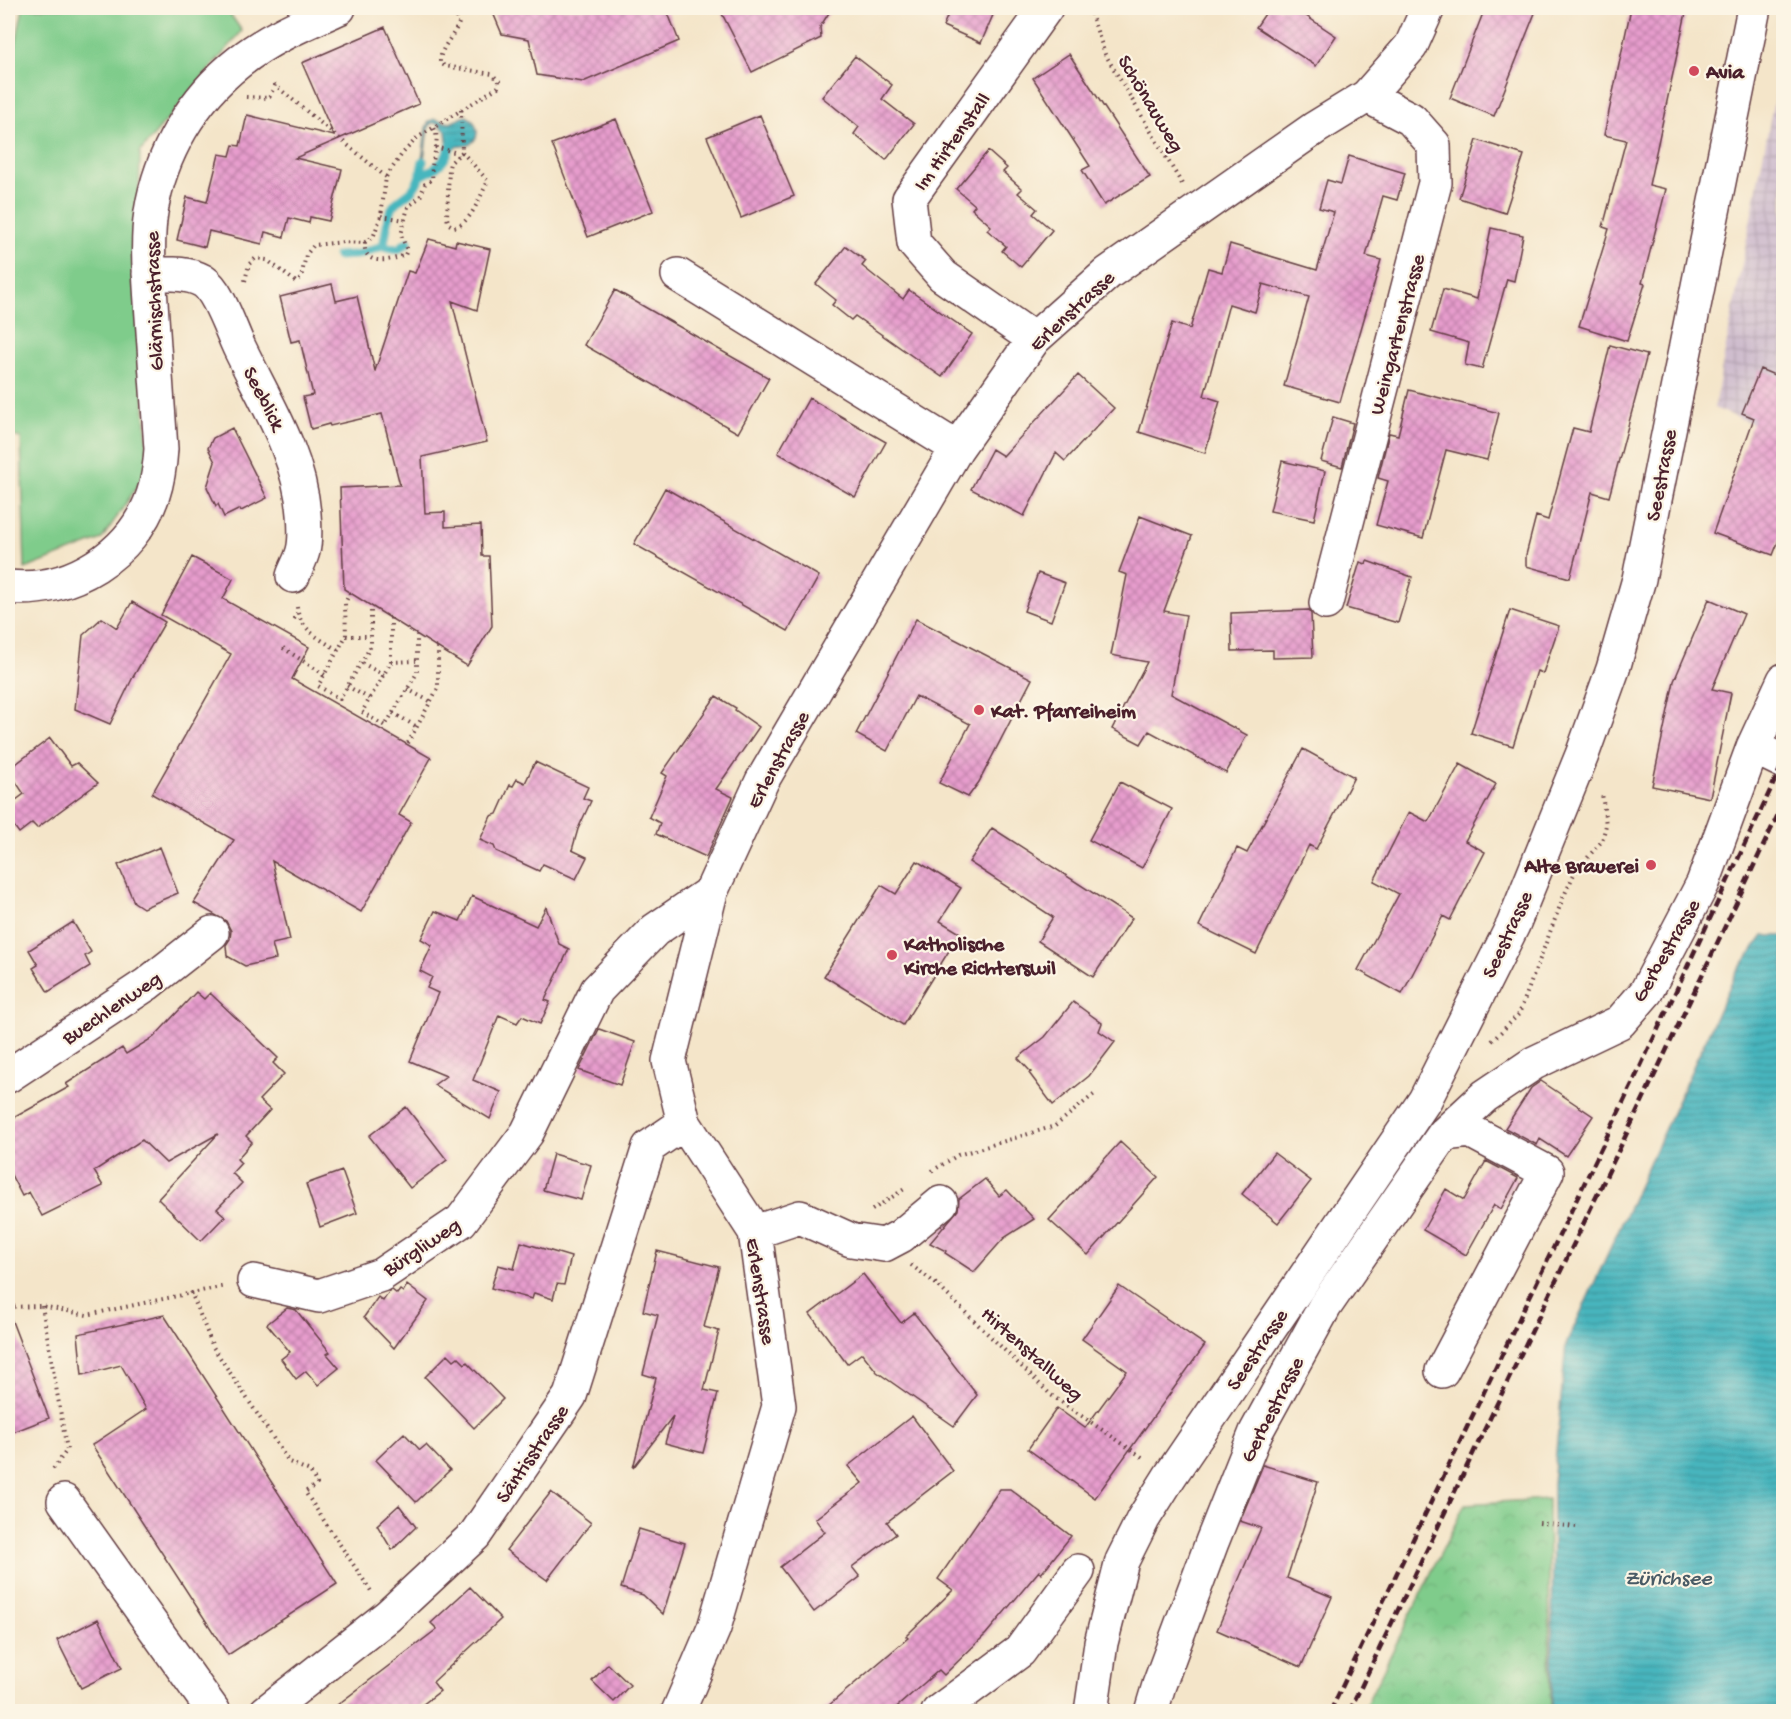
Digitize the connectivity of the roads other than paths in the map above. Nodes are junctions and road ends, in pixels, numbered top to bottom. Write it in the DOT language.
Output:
graph roads {
  1 [pos="339,8"];
  2 [pos="1046,8"];
  3 [pos="1428,8"];
  4 [pos="1754,8"];
  5 [pos="1367,96"];
  6 [pos="149,274"];
  7 [pos="678,275"];
  8 [pos="1034,339"];
  9 [pos="957,448"];
  10 [pos="293,576"];
  11 [pos="8,587"];
  12 [pos="1326,603"];
  13 [pos="1784,680"];
  14 [pos="1753,747"];
  15 [pos="1784,762"];
  16 [pos="711,892"];
  17 [pos="212,933"];
  18 [pos="8,1076"];
  19 [pos="684,1123"];
  20 [pos="1444,1134"];
  21 [pos="941,1203"];
  22 [pos="755,1232"];
  23 [pos="254,1281"];
  24 [pos="1442,1371"];
  25 [pos="64,1501"];
  26 [pos="1078,1571"];
  27 [pos="214,1712"];
  28 [pos="266,1712"];
  29 [pos="678,1712"];
  30 [pos="938,1712"];
  31 [pos="1091,1712"];
  32 [pos="1151,1712"];
  1 -- 6 [label="street, Glärnischstrasse"];
  2 -- 8 [label="street, Im Hirtenstall"];
  3 -- 5 [label="street, Erlenstrasse"];
  4 -- 31 [label="street, Seestrasse"];
  5 -- 8 [label="street, Erlenstrasse"];
  5 -- 12 [label="street, Weingartenstrasse"];
  6 -- 10 [label="street, Seeblick"];
  6 -- 11 [label="street, Glärnischstrasse"];
  7 -- 9 [label="street"];
  8 -- 9 [label="street, Erlenstrasse"];
  9 -- 16 [label="street, Erlenstrasse"];
  13 -- 14 [label="street, Gerbestrasse"];
  14 -- 15 [label="street"];
  14 -- 20 [label="street, Gerbestrasse"];
  16 -- 19 [label="street, Erlenstrasse"];
  16 -- 23 [label="street, Bürgliweg"];
  17 -- 18 [label="street, Buechlenweg"];
  19 -- 22 [label="street, Erlenstrasse"];
  19 -- 28 [label="street, Säntisstrasse"];
  20 -- 24 [label="street"];
  20 -- 32 [label="street, Gerbestrasse"];
  21 -- 22 [label="street"];
  22 -- 29 [label="street, Erlenstrasse"];
  25 -- 27 [label="street"];
  26 -- 30 [label="street"];
}
